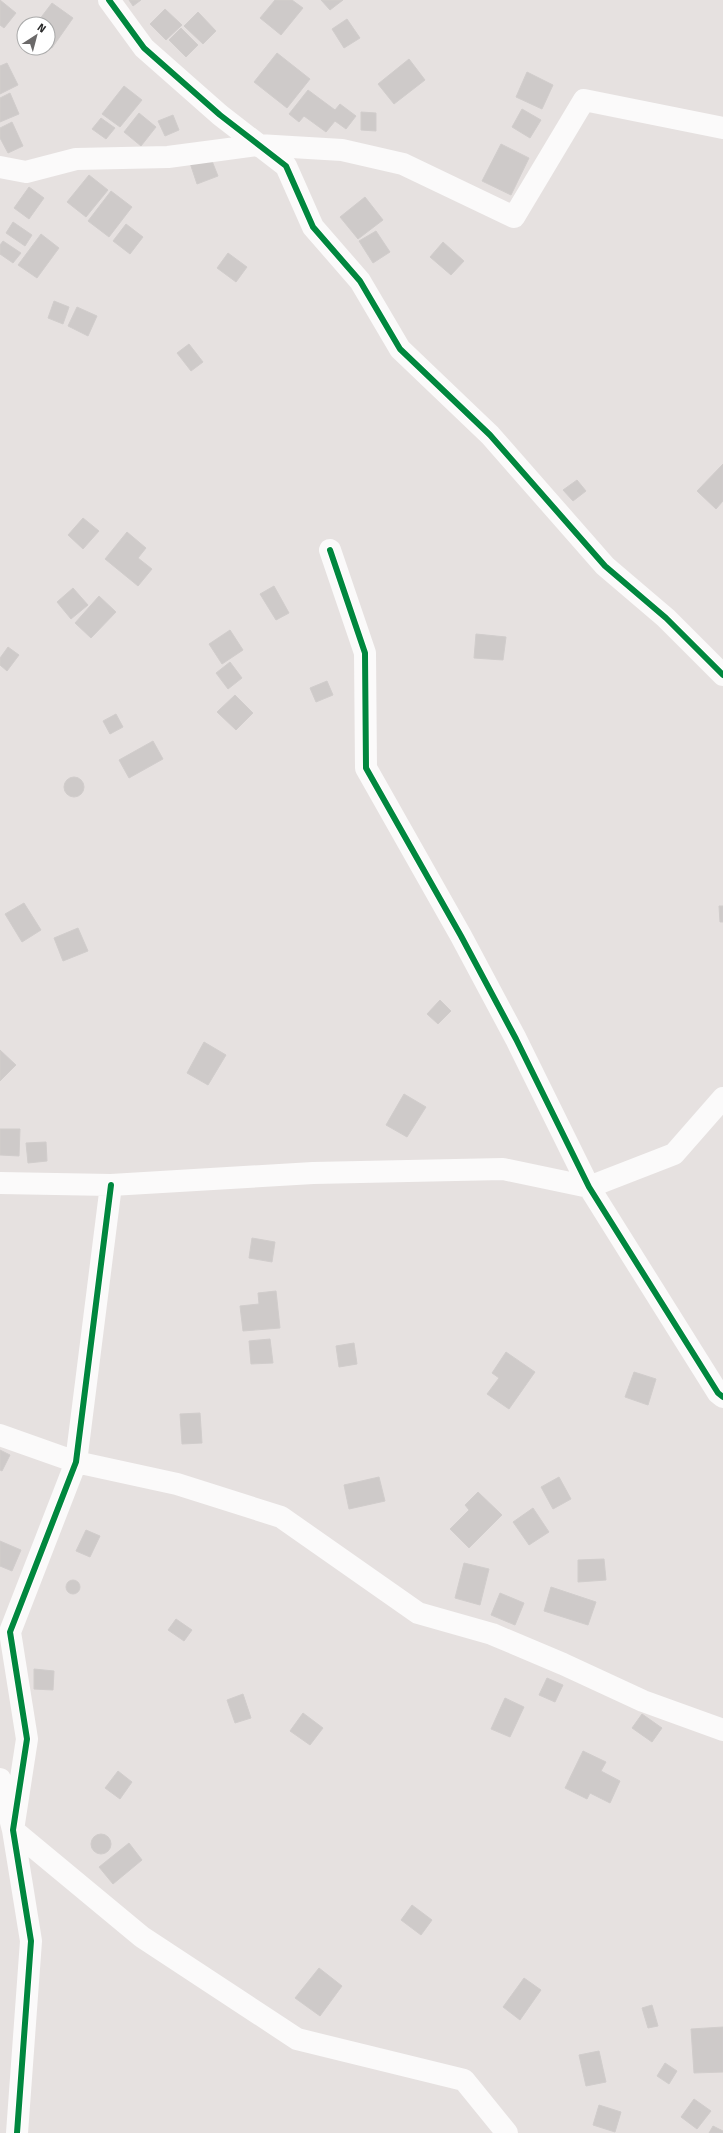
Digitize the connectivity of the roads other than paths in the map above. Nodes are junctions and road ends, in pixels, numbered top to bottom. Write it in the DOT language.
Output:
graph roads {
  1 [pos="109,0"];
  2 [pos="723,128"];
  3 [pos="258,145"];
  4 [pos="0,167"];
  5 [pos="330,550"];
  6 [pos="723,675"];
  7 [pos="723,1098"];
  8 [pos="0,1183"];
  9 [pos="111,1185"];
  10 [pos="589,1187"];
  11 [pos="723,1397"];
  12 [pos="0,1435"];
  13 [pos="76,1462"];
  14 [pos="723,1730"];
  15 [pos="0,1779"];
  16 [pos="13,1830"];
  17 [pos="17,2133"];
  18 [pos="507,2133"];
  1 -- 3 [label="street"];
  2 -- 3 [label="street"];
  3 -- 4 [label="street"];
  3 -- 6 [label="street"];
  5 -- 10 [label="street"];
  7 -- 10 [label="street"];
  8 -- 9 [label="street"];
  9 -- 10 [label="street"];
  9 -- 13 [label="street"];
  10 -- 11 [label="street"];
  12 -- 13 [label="street"];
  13 -- 14 [label="street"];
  13 -- 16 [label="street"];
  15 -- 16 [label="street"];
  16 -- 17 [label="street"];
  16 -- 18 [label="street"];
}
